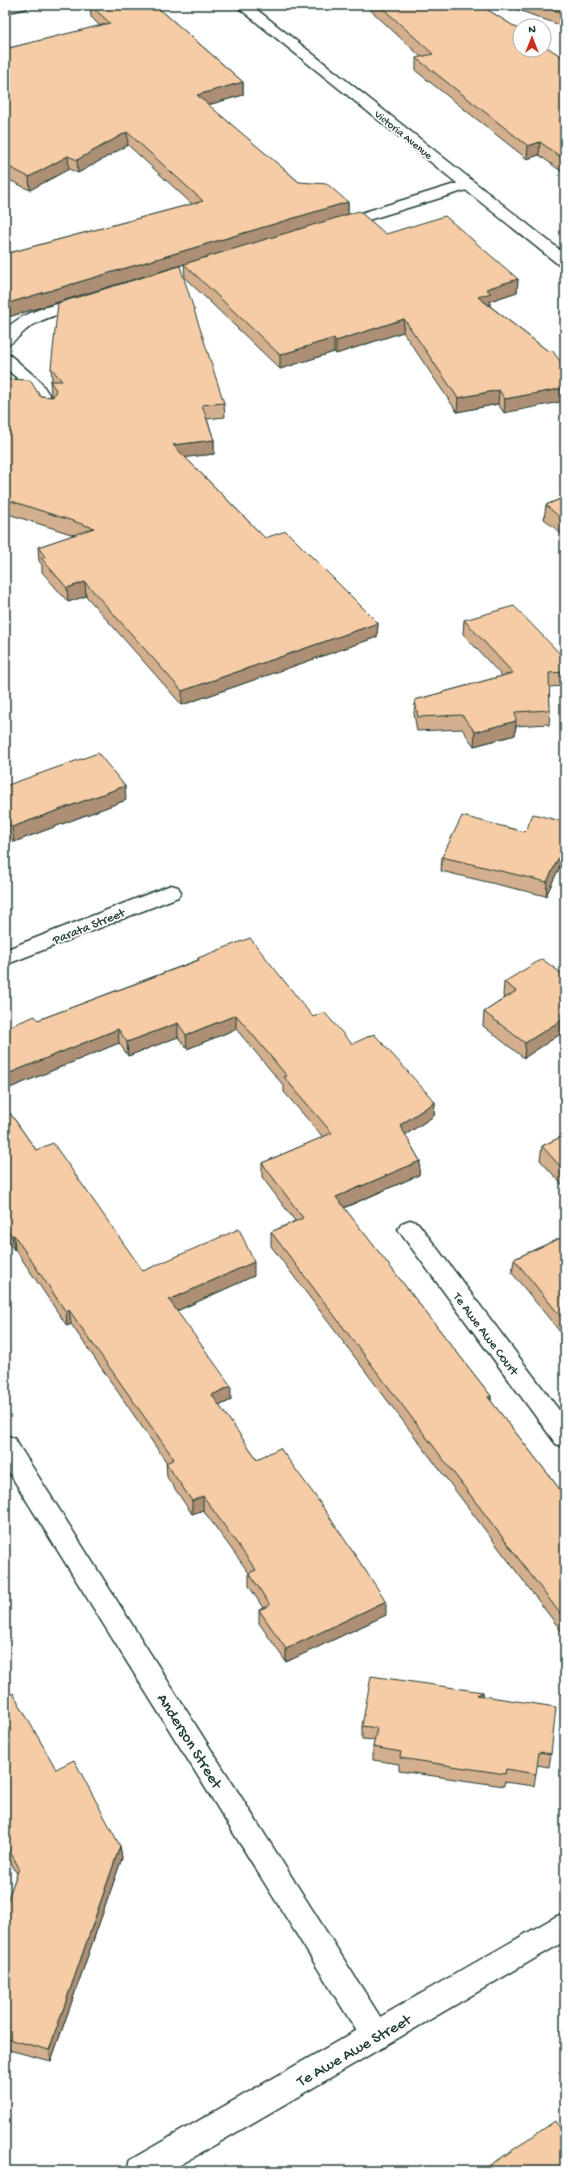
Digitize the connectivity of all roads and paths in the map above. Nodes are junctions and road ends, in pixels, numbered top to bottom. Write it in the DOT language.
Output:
graph roads {
  1 [pos="22,5"];
  2 [pos="242,5"];
  3 [pos="5,9"];
  4 [pos="468,185"];
  5 [pos="323,229"];
  6 [pos="565,262"];
  7 [pos="101,297"];
  8 [pos="5,341"];
  9 [pos="5,359"];
  10 [pos="48,405"];
  11 [pos="171,892"];
  12 [pos="5,958"];
  13 [pos="410,1229"];
  14 [pos="565,1437"];
  15 [pos="5,1445"];
  16 [pos="565,1926"];
  17 [pos="376,2036"];
  18 [pos="141,2171"];
  1 -- 3 [label="street"];
  2 -- 4 [label="street, Victoria Avenue"];
  4 -- 5 [label="street"];
  4 -- 6 [label="street, Victoria Avenue"];
  7 -- 8 [label="street"];
  9 -- 10 [label="street"];
  11 -- 12 [label="street, Parata Street"];
  13 -- 14 [label="street, Te Awe Awe Court"];
  15 -- 17 [label="street, Anderson Street"];
  16 -- 17 [label="street, Te Awe Awe Street"];
  17 -- 18 [label="street, Te Awe Awe Street"];
}
